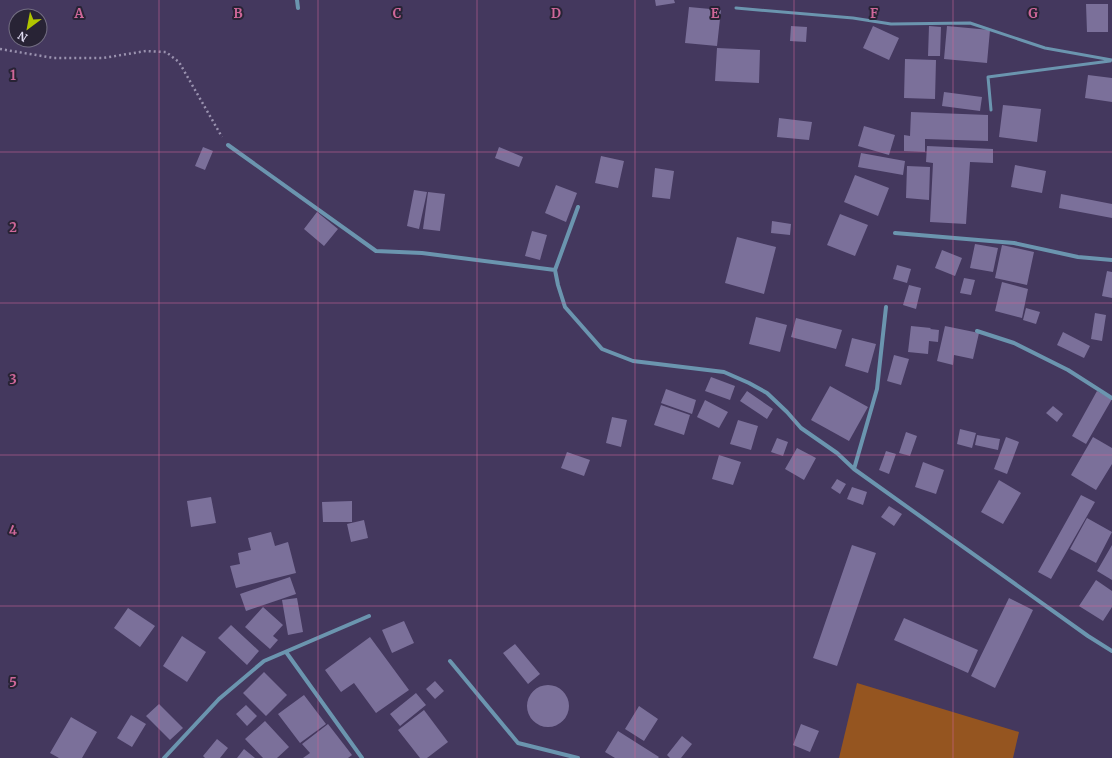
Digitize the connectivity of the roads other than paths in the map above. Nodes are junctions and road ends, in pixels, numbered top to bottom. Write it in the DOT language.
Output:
graph roads {
  1 [pos="296,0"];
  2 [pos="298,8"];
  3 [pos="736,8"];
  4 [pos="1112,61"];
  5 [pos="991,110"];
  6 [pos="228,145"];
  7 [pos="578,207"];
  8 [pos="895,233"];
  9 [pos="1112,260"];
  10 [pos="555,270"];
  11 [pos="886,307"];
  12 [pos="977,331"];
  13 [pos="1112,398"];
  14 [pos="854,469"];
  15 [pos="369,616"];
  16 [pos="1112,651"];
  17 [pos="286,652"];
  18 [pos="450,661"];
  19 [pos="164,758"];
  20 [pos="362,758"];
  21 [pos="578,758"];
  1 -- 2 [label="street"];
  3 -- 4 [label="lane"];
  4 -- 5 [label="lane"];
  6 -- 10 [label="street"];
  7 -- 10 [label="street"];
  8 -- 9 [label="street"];
  10 -- 14 [label="street"];
  11 -- 14 [label="street"];
  12 -- 13 [label="street"];
  14 -- 16 [label="street"];
  15 -- 17 [label="street"];
  17 -- 19 [label="street"];
  17 -- 20 [label="street"];
  18 -- 21 [label="street"];
}
